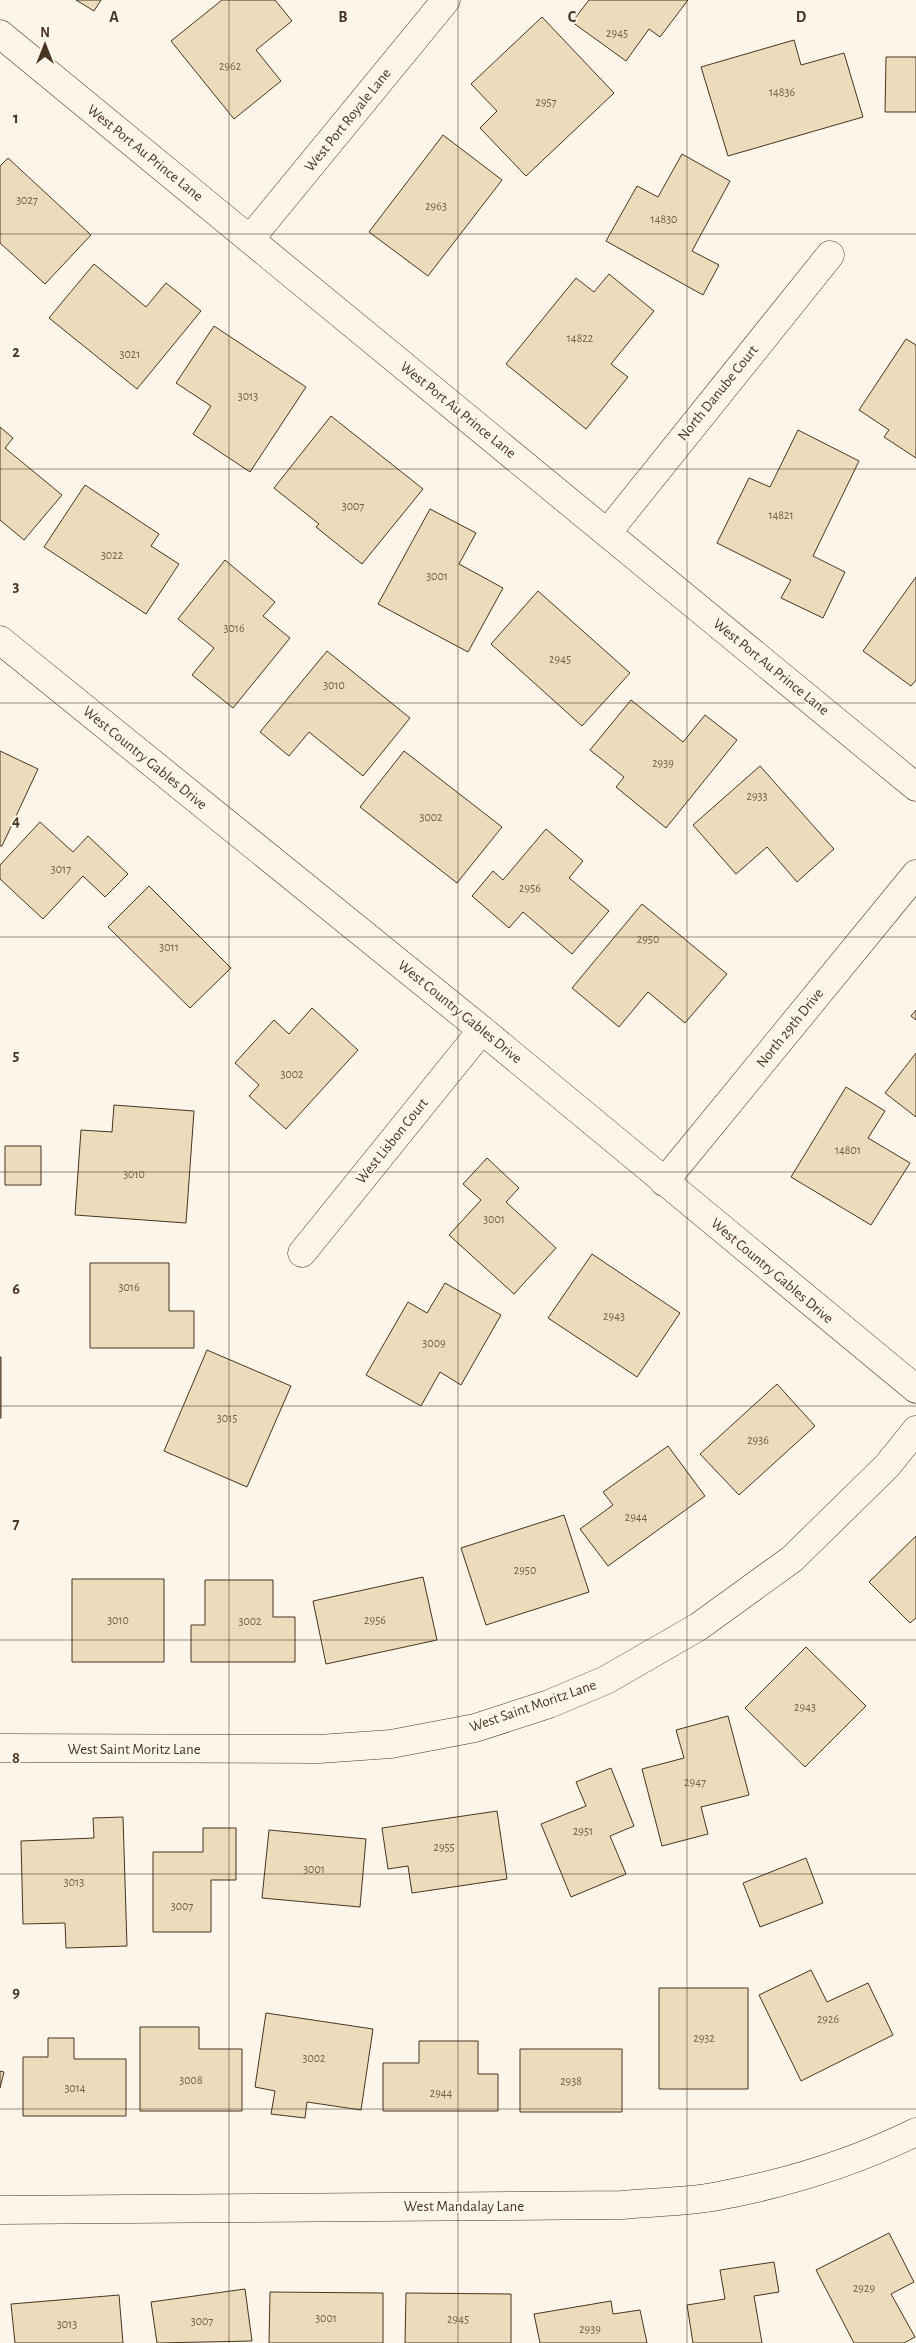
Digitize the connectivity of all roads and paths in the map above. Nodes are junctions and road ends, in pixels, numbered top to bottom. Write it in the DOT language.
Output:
graph roads {
  1 [pos="446,0"];
  2 [pos="0,34"];
  3 [pos="250,239"];
  4 [pos="830,255"];
  5 [pos="607,533"];
  6 [pos="0,640"];
  7 [pos="916,787"];
  8 [pos="916,874"];
  9 [pos="482,1030"];
  10 [pos="664,1182"];
  11 [pos="302,1253"];
  12 [pos="916,1389"];
  13 [pos="916,1430"];
  14 [pos="0,1748"];
  15 [pos="916,2132"];
  16 [pos="0,2210"];
  1 -- 3 [label="street, West Port Royale Lane"];
  2 -- 3 [label="street, West Port Au Prince Lane"];
  3 -- 5 [label="street, West Port Au Prince Lane"];
  4 -- 5 [label="street, North Danube Court"];
  5 -- 7 [label="street, West Port Au Prince Lane"];
  6 -- 9 [label="street, West Country Gables Drive"];
  8 -- 10 [label="street, North 29th Drive"];
  9 -- 10 [label="street, West Country Gables Drive"];
  9 -- 11 [label="street, West Lisbon Court"];
  10 -- 12 [label="street, West Country Gables Drive"];
  13 -- 14 [label="street, West Saint Moritz Lane"];
  15 -- 16 [label="street, West Mandalay Lane"];
}
